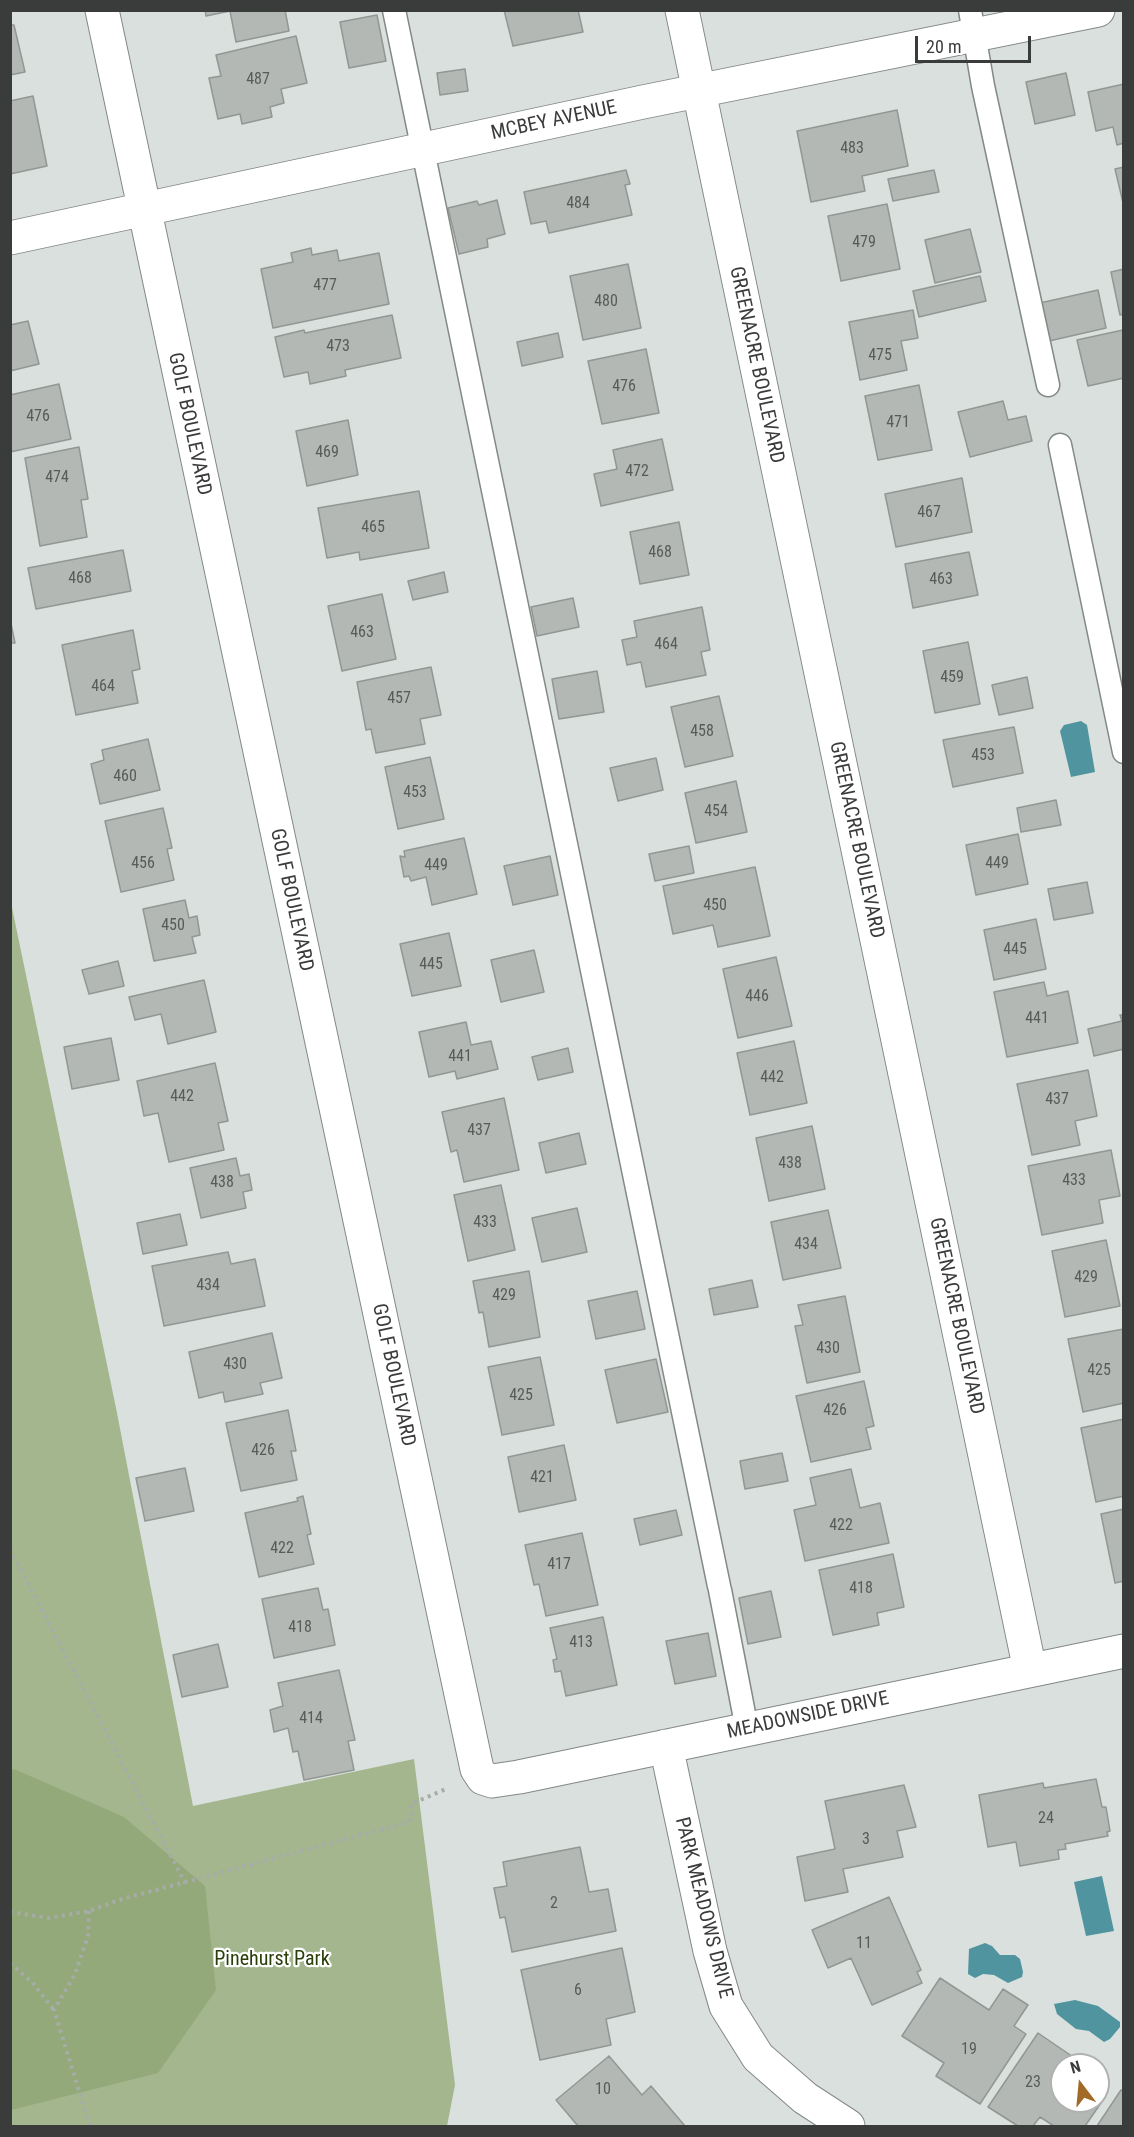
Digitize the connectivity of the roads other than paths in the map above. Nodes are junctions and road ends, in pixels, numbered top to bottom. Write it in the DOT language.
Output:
graph roads {
  1 [pos="102,10"];
  2 [pos="394,10"];
  3 [pos="682,10"];
  4 [pos="1098,10"];
  5 [pos="973,23"];
  6 [pos="698,90"];
  7 [pos="422,150"];
  8 [pos="143,210"];
  9 [pos="10,238"];
  10 [pos="1048,385"];
  11 [pos="1060,445"];
  12 [pos="1124,752"];
  13 [pos="1124,1651"];
  14 [pos="1030,1670"];
  15 [pos="747,1729"];
  16 [pos="666,1746"];
  17 [pos="485,1775"];
  18 [pos="848,2127"];
  1 -- 8 [label="street, GOLF BOULEVARD"];
  2 -- 7 [label="lane"];
  3 -- 6 [label="street, GREENACRE BOULEVARD"];
  4 -- 5 [label="street, MCBEY AVENUE"];
  5 -- 6 [label="street, MCBEY AVENUE"];
  5 -- 10 [label="lane"];
  6 -- 7 [label="street, MCBEY AVENUE"];
  6 -- 14 [label="street, GREENACRE BOULEVARD"];
  7 -- 8 [label="street, MCBEY AVENUE"];
  7 -- 15 [label="lane"];
  8 -- 9 [label="street, MCBEY AVENUE"];
  8 -- 17 [label="street, GOLF BOULEVARD"];
  11 -- 12 [label="lane"];
  13 -- 14 [label="street, MEADOWSIDE DRIVE"];
  14 -- 15 [label="street, MEADOWSIDE DRIVE"];
  15 -- 16 [label="street, MEADOWSIDE DRIVE"];
  16 -- 17 [label="street, MEADOWSIDE DRIVE"];
  16 -- 18 [label="street, PARK MEADOWS DRIVE"];
}
